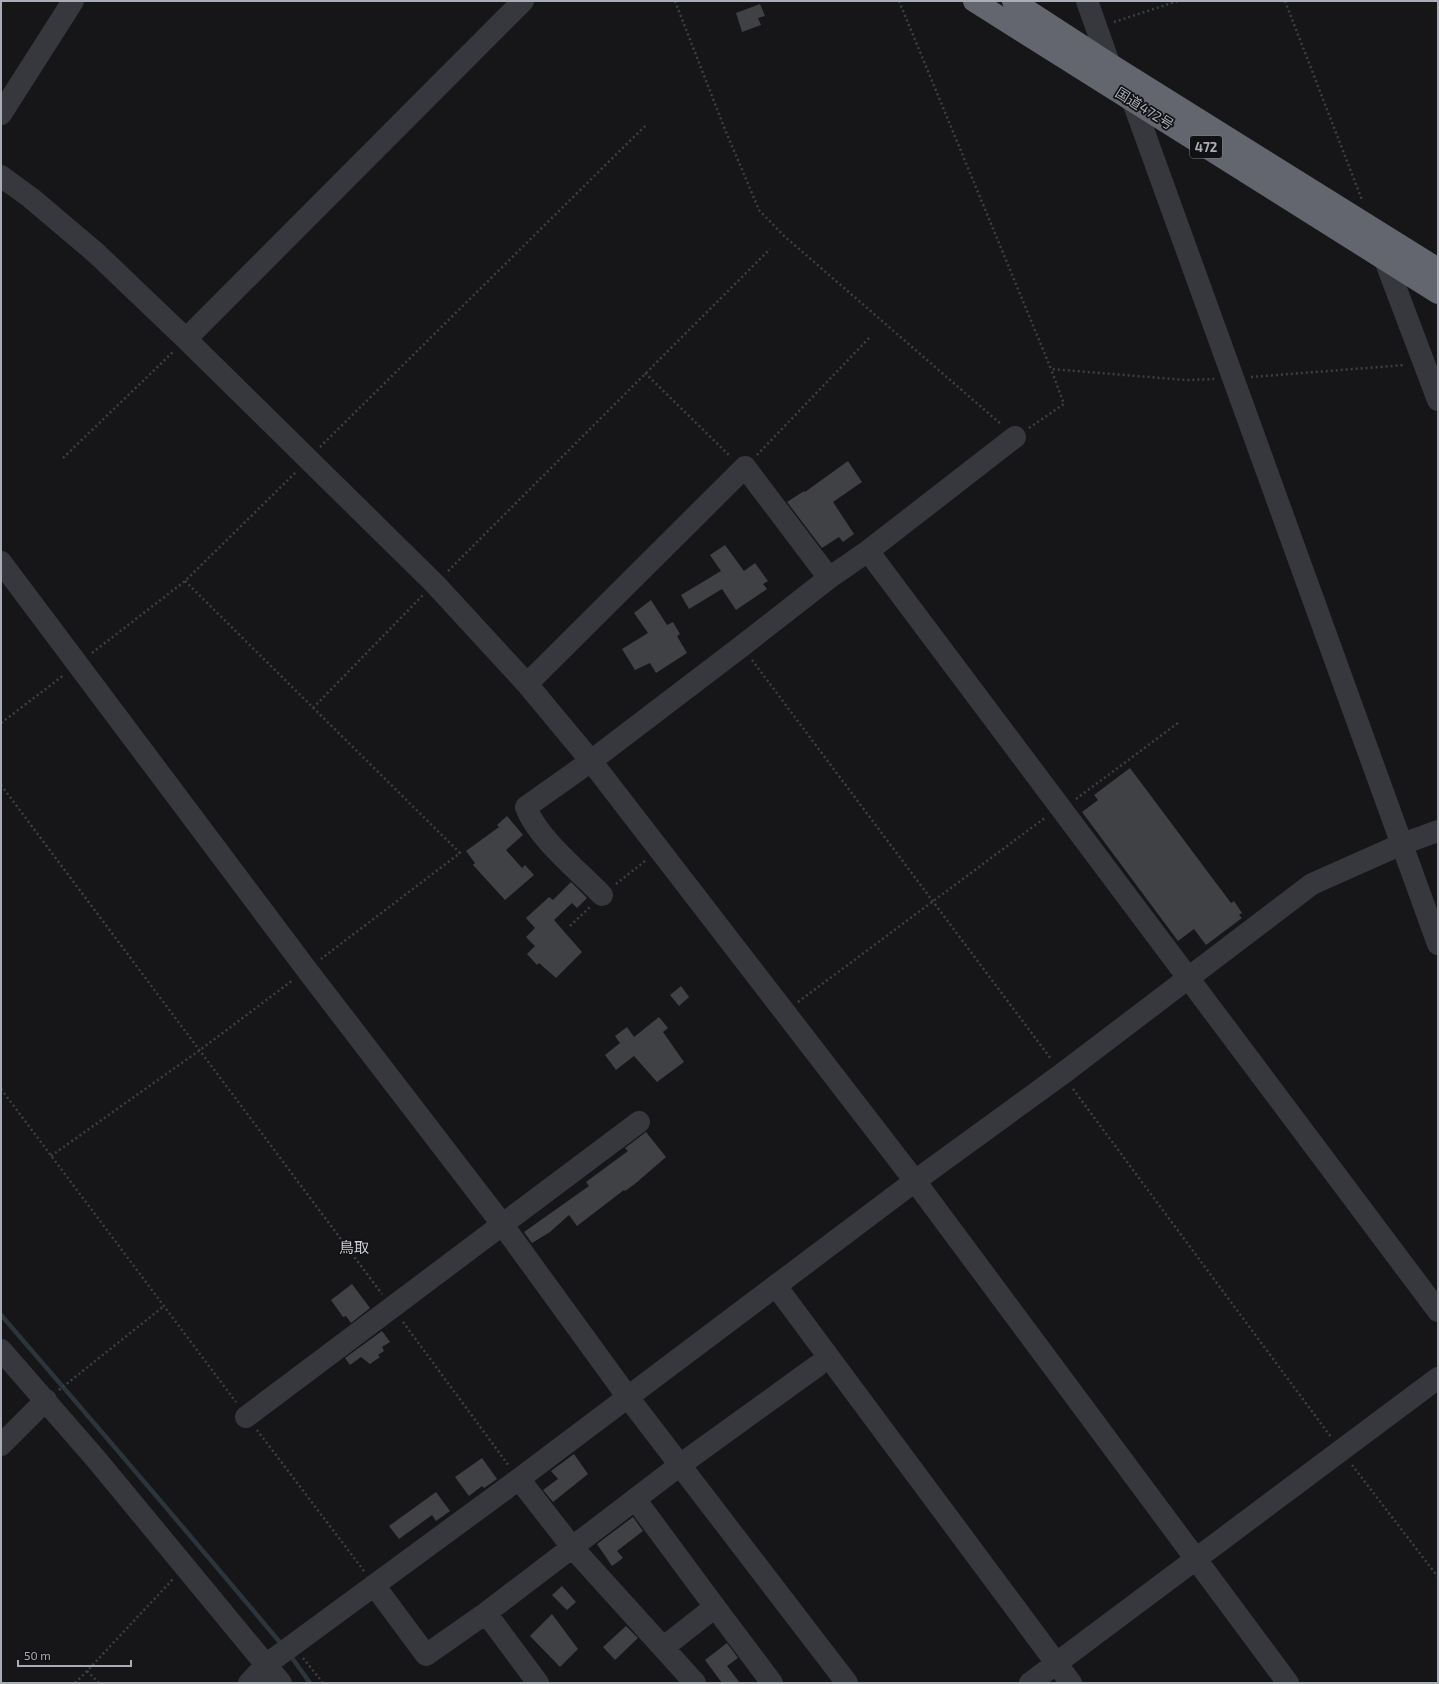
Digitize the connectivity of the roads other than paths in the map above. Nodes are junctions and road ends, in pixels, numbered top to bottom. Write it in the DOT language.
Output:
graph roads {
  1 [pos="73,1"];
  2 [pos="523,1"];
  3 [pos="974,1"];
  4 [pos="1013,1"];
  5 [pos="1088,1"];
  6 [pos="1109,63"];
  7 [pos="1132,99"];
  8 [pos="1,114"];
  9 [pos="1,176"];
  10 [pos="1385,260"];
  11 [pos="1438,269"];
  12 [pos="1438,293"];
  13 [pos="186,339"];
  14 [pos="1438,400"];
  15 [pos="1015,437"];
  16 [pos="868,551"];
  17 [pos="1,562"];
  18 [pos="829,578"];
  19 [pos="527,684"];
  20 [pos="592,761"];
  21 [pos="1438,831"];
  22 [pos="1402,844"];
  23 [pos="602,895"];
  24 [pos="1438,944"];
  25 [pos="1189,978"];
  26 [pos="639,1122"];
  27 [pos="915,1181"];
  28 [pos="502,1224"];
  29 [pos="776,1286"];
  30 [pos="1438,1311"];
  31 [pos="1,1350"];
  32 [pos="817,1366"];
  33 [pos="1438,1378"];
  34 [pos="627,1396"];
  35 [pos="46,1400"];
  36 [pos="246,1417"];
  37 [pos="1,1445"];
  38 [pos="680,1465"];
  39 [pos="518,1479"];
  40 [pos="635,1499"];
  41 [pos="572,1547"];
  42 [pos="1195,1560"];
  43 [pos="374,1585"];
  44 [pos="715,1607"];
  45 [pos="486,1613"];
  46 [pos="664,1648"];
  47 [pos="267,1664"];
  48 [pos="1057,1664"];
  49 [pos="838,1680"];
  50 [pos="249,1683"];
  51 [pos="281,1683"];
  52 [pos="538,1683"];
  53 [pos="695,1683"];
  54 [pos="772,1683"];
  55 [pos="1030,1683"];
  56 [pos="1071,1683"];
  57 [pos="1288,1683"];
  1 -- 8 [label="street"];
  2 -- 13 [label="street"];
  3 -- 7 [label="highway, 国道472号 / 472"];
  4 -- 6 [label="highway, 国道472号 / 472"];
  5 -- 6 [label="street"];
  6 -- 11 [label="highway, 国道472号 / 472"];
  7 -- 10 [label="highway, 国道472号 / 472"];
  7 -- 22 [label="street"];
  9 -- 13 [label="street"];
  10 -- 12 [label="highway, 国道472号 / 472"];
  10 -- 14 [label="street"];
  13 -- 19 [label="street"];
  15 -- 16 [label="street"];
  16 -- 18 [label="street"];
  16 -- 25 [label="street"];
  17 -- 28 [label="street"];
  18 -- 19 [label="street"];
  18 -- 20 [label="street"];
  19 -- 20 [label="street"];
  20 -- 23 [label="street"];
  20 -- 27 [label="street"];
  21 -- 22 [label="street"];
  22 -- 24 [label="street"];
  22 -- 25 [label="street"];
  25 -- 27 [label="street"];
  25 -- 30 [label="street"];
  26 -- 28 [label="street"];
  27 -- 29 [label="street"];
  27 -- 42 [label="street"];
  28 -- 34 [label="street"];
  28 -- 36 [label="street"];
  29 -- 34 [label="street"];
  29 -- 48 [label="street"];
  31 -- 35 [label="street"];
  32 -- 38 [label="street"];
  33 -- 42 [label="street"];
  34 -- 38 [label="street"];
  34 -- 39 [label="street"];
  35 -- 37 [label="street"];
  35 -- 47 [label="street"];
  38 -- 40 [label="street"];
  38 -- 49 [label="street"];
  39 -- 41 [label="street"];
  39 -- 43 [label="street"];
  40 -- 41 [label="street"];
  40 -- 44 [label="street"];
  41 -- 45 [label="street"];
  41 -- 46 [label="street"];
  42 -- 48 [label="street"];
  42 -- 57 [label="street"];
  43 -- 45 [label="street"];
  43 -- 47 [label="street"];
  44 -- 46 [label="street"];
  44 -- 54 [label="street"];
  45 -- 52 [label="street"];
  46 -- 53 [label="street"];
  47 -- 50 [label="street"];
  47 -- 51 [label="street"];
  48 -- 55 [label="street"];
  48 -- 56 [label="street"];
}
